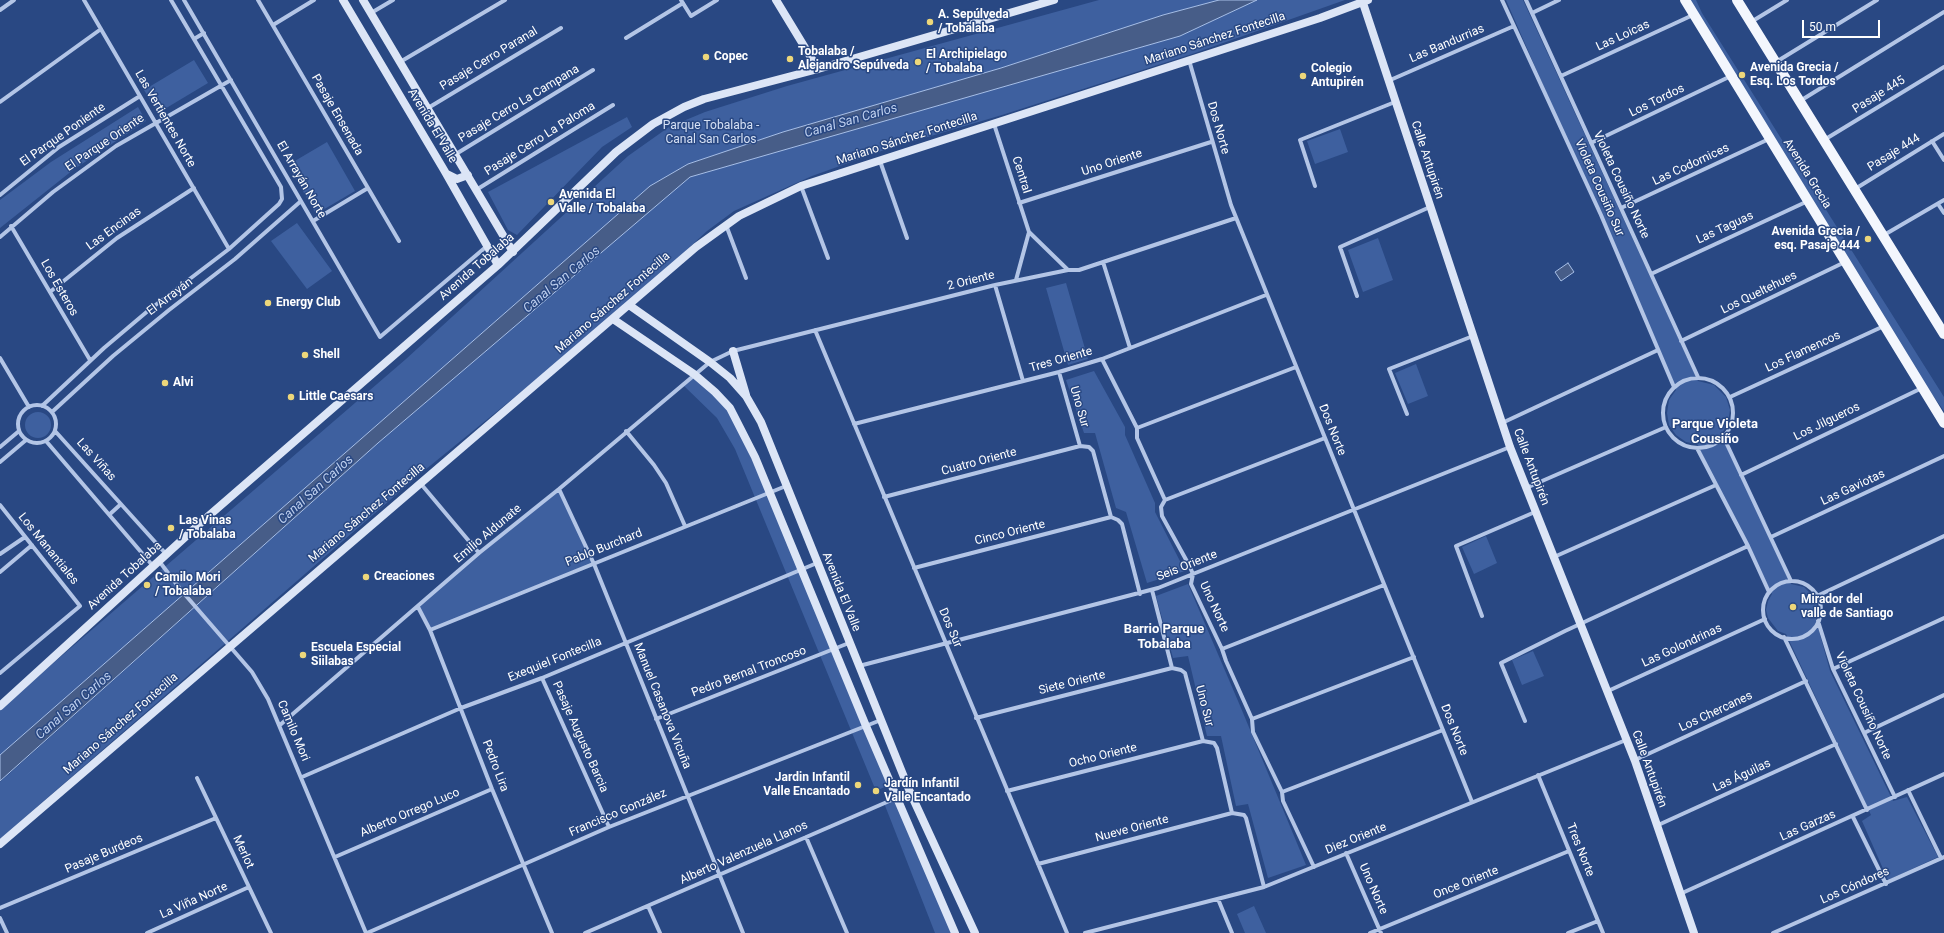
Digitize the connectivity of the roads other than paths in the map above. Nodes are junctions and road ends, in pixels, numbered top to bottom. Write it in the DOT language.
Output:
graph roads {
  1 [pos="14,0"];
  2 [pos="84,0"];
  3 [pos="171,0"];
  4 [pos="184,0"];
  5 [pos="258,0"];
  6 [pos="314,0"];
  7 [pos="343,0"];
  8 [pos="363,0"];
  9 [pos="393,0"];
  10 [pos="505,0"];
  11 [pos="717,0"];
  12 [pos="776,0"];
  13 [pos="1054,0"];
  14 [pos="1502,0"];
  15 [pos="1526,0"];
  16 [pos="1558,0"];
  17 [pos="1685,0"];
  18 [pos="1737,0"];
  19 [pos="1787,0"];
  20 [pos="1877,0"];
  21 [pos="1365,1"];
  22 [pos="682,2"];
  23 [pos="0,10"];
  24 [pos="1944,12"];
  25 [pos="371,13"];
  26 [pos="1532,13"];
  27 [pos="1694,14"];
  28 [pos="1751,22"];
  29 [pos="273,25"];
  30 [pos="1514,26"];
  31 [pos="101,28"];
  32 [pos="560,28"];
  33 [pos="204,33"];
  34 [pos="626,38"];
  35 [pos="194,39"];
  36 [pos="1188,60"];
  37 [pos="400,62"];
  38 [pos="1776,63"];
  39 [pos="1944,67"];
  40 [pos="818,68"];
  41 [pos="593,70"];
  42 [pos="1561,76"];
  43 [pos="1731,76"];
  44 [pos="231,80"];
  45 [pos="1388,81"];
  46 [pos="221,85"];
  47 [pos="140,96"];
  48 [pos="1800,101"];
  49 [pos="0,102"];
  50 [pos="1395,102"];
  51 [pos="613,105"];
  52 [pos="428,108"];
  53 [pos="155,122"];
  54 [pos="994,124"];
  55 [pos="1944,134"];
  56 [pos="1770,139"];
  57 [pos="1824,140"];
  58 [pos="1932,141"];
  59 [pos="1211,142"];
  60 [pos="1591,143"];
  61 [pos="456,154"];
  62 [pos="879,160"];
  63 [pos="1944,160"];
  64 [pos="444,170"];
  65 [pos="468,175"];
  66 [pos="802,186"];
  67 [pos="1315,186"];
  68 [pos="194,188"];
  69 [pos="368,188"];
  70 [pos="1854,189"];
  71 [pos="476,190"];
  72 [pos="0,194"];
  73 [pos="283,196"];
  74 [pos="301,200"];
  75 [pos="1944,200"];
  76 [pos="1808,201"];
  77 [pos="1019,203"];
  78 [pos="1938,204"];
  79 [pos="1430,207"];
  80 [pos="1621,208"];
  81 [pos="1944,213"];
  82 [pos="1236,218"];
  83 [pos="313,221"];
  84 [pos="726,225"];
  85 [pos="11,226"];
  86 [pos="1029,232"];
  87 [pos="1883,236"];
  88 [pos="0,237"];
  89 [pos="907,238"];
  90 [pos="399,241"];
  91 [pos="488,246"];
  92 [pos="229,249"];
  93 [pos="513,252"];
  94 [pos="828,258"];
  95 [pos="1103,262"];
  96 [pos="1845,262"];
  97 [pos="498,265"];
  98 [pos="1068,270"];
  99 [pos="1651,274"];
  100 [pos="746,278"];
  101 [pos="1016,280"];
  102 [pos="995,285"];
  103 [pos="50,292"];
  104 [pos="1266,295"];
  105 [pos="1357,296"];
  106 [pos="629,305"];
  107 [pos="613,318"];
  108 [pos="1884,326"];
  109 [pos="815,330"];
  110 [pos="1944,334"];
  111 [pos="1473,336"];
  112 [pos="380,337"];
  113 [pos="1681,341"];
  114 [pos="1130,348"];
  115 [pos="1658,350"];
  116 [pos="733,351"];
  117 [pos="0,358"];
  118 [pos="1102,358"];
  119 [pos="90,360"];
  120 [pos="710,362"];
  121 [pos="1296,367"];
  122 [pos="1059,372"];
  123 [pos="694,374"];
  124 [pos="1698,377"];
  125 [pos="1023,381"];
  126 [pos="1674,387"];
  127 [pos="1922,388"];
  128 [pos="746,396"];
  129 [pos="1730,397"];
  130 [pos="42,406"];
  131 [pos="29,407"];
  132 [pos="52,412"];
  133 [pos="1407,414"];
  134 [pos="1502,423"];
  135 [pos="1944,423"];
  136 [pos="854,424"];
  137 [pos="1666,426"];
  138 [pos="1137,428"];
  139 [pos="19,431"];
  140 [pos="55,431"];
  141 [pos="626,431"];
  142 [pos="1325,438"];
  143 [pos="1724,438"];
  144 [pos="26,440"];
  145 [pos="46,442"];
  146 [pos="1080,446"];
  147 [pos="0,447"];
  148 [pos="1510,447"];
  149 [pos="1697,448"];
  150 [pos="1944,456"];
  151 [pos="0,462"];
  152 [pos="1741,475"];
  153 [pos="421,484"];
  154 [pos="1716,485"];
  155 [pos="786,486"];
  156 [pos="1526,488"];
  157 [pos="559,489"];
  158 [pos="770,493"];
  159 [pos="884,497"];
  160 [pos="1165,500"];
  161 [pos="121,504"];
  162 [pos="0,505"];
  163 [pos="1354,509"];
  164 [pos="1535,512"];
  165 [pos="110,514"];
  166 [pos="1111,517"];
  167 [pos="685,526"];
  168 [pos="1944,536"];
  169 [pos="25,537"];
  170 [pos="1771,537"];
  171 [pos="32,545"];
  172 [pos="1748,546"];
  173 [pos="479,553"];
  174 [pos="0,554"];
  175 [pos="166,555"];
  176 [pos="1554,557"];
  177 [pos="817,563"];
  178 [pos="156,564"];
  179 [pos="594,564"];
  180 [pos="914,568"];
  181 [pos="801,570"];
  182 [pos="0,572"];
  183 [pos="1193,574"];
  184 [pos="1791,581"];
  185 [pos="1384,585"];
  186 [pos="1152,590"];
  187 [pos="1769,592"];
  188 [pos="1140,594"];
  189 [pos="1817,596"];
  190 [pos="418,607"];
  191 [pos="1482,616"];
  192 [pos="1944,618"];
  193 [pos="1765,619"];
  194 [pos="1818,621"];
  195 [pos="1581,624"];
  196 [pos="430,630"];
  197 [pos="1784,637"];
  198 [pos="625,643"];
  199 [pos="849,643"];
  200 [pos="945,644"];
  201 [pos="230,646"];
  202 [pos="1222,648"];
  203 [pos="834,649"];
  204 [pos="1414,657"];
  205 [pos="859,666"];
  206 [pos="1172,668"];
  207 [pos="1833,669"];
  208 [pos="0,673"];
  209 [pos="542,678"];
  210 [pos="1806,681"];
  211 [pos="1608,691"];
  212 [pos="1944,695"];
  213 [pos="0,706"];
  214 [pos="461,708"];
  215 [pos="976,718"];
  216 [pos="656,719"];
  217 [pos="1252,719"];
  218 [pos="880,720"];
  219 [pos="1525,721"];
  220 [pos="280,725"];
  221 [pos="866,726"];
  222 [pos="1443,730"];
  223 [pos="1864,732"];
  224 [pos="1626,740"];
  225 [pos="1203,741"];
  226 [pos="1836,744"];
  227 [pos="1635,761"];
  228 [pos="1944,774"];
  229 [pos="1538,775"];
  230 [pos="302,777"];
  231 [pos="197,778"];
  232 [pos="492,788"];
  233 [pos="1908,790"];
  234 [pos="1007,791"];
  235 [pos="910,792"];
  236 [pos="1282,792"];
  237 [pos="687,795"];
  238 [pos="897,797"];
  239 [pos="1895,797"];
  240 [pos="1472,802"];
  241 [pos="1867,810"];
  242 [pos="1232,813"];
  243 [pos="1853,817"];
  244 [pos="216,818"];
  245 [pos="1656,826"];
  246 [pos="609,827"];
  247 [pos="806,837"];
  248 [pos="0,844"];
  249 [pos="1569,851"];
  250 [pos="1346,854"];
  251 [pos="335,857"];
  252 [pos="1942,857"];
  253 [pos="524,864"];
  254 [pos="1038,864"];
  255 [pos="1314,866"];
  256 [pos="719,875"];
  257 [pos="1886,884"];
  258 [pos="249,887"];
  259 [pos="1264,887"];
  260 [pos="1680,894"];
  261 [pos="1218,899"];
  262 [pos="648,906"];
  263 [pos="0,908"];
  264 [pos="0,918"];
  265 [pos="1598,920"];
  266 [pos="1380,931"];
  267 [pos="6,933"];
  268 [pos="147,933"];
  269 [pos="271,933"];
  270 [pos="367,933"];
  271 [pos="552,933"];
  272 [pos="586,933"];
  273 [pos="660,933"];
  274 [pos="744,933"];
  275 [pos="847,933"];
  276 [pos="955,933"];
  277 [pos="975,933"];
  278 [pos="1067,933"];
  279 [pos="1086,933"];
  280 [pos="1232,933"];
  281 [pos="1370,933"];
  282 [pos="1568,933"];
  283 [pos="1603,933"];
  284 [pos="1694,933"];
  285 [pos="1773,933"];
  1 -- 23 [label="street"];
  2 -- 31 [label="street, Las Vertientes Norte"];
  3 -- 35 [label="street, El Arrayán Norte"];
  4 -- 33 [label="street, El Arrayán Norte"];
  5 -- 29 [label="street, Pasaje Ensenada"];
  6 -- 29 [label="street"];
  7 -- 64 [label="street, Avenida El Valle"];
  8 -- 25 [label="street, Avenida El Valle"];
  9 -- 25 [label="street"];
  10 -- 37 [label="street"];
  11 -- 22 [label="street"];
  12 -- 40 [label="street"];
  13 -- 40 [label="street, Avenida Tobalaba"];
  14 -- 30 [label="street, Violeta Cousiño Sur"];
  15 -- 26 [label="street, Violeta Cousiño Norte"];
  16 -- 26 [label="street"];
  17 -- 27 [label="main road, Avenida Grecia"];
  18 -- 28 [label="main road"];
  19 -- 28 [label="street"];
  20 -- 38 [label="street"];
  21 -- 36 [label="street, Mariano Sánchez Fontecilla"];
  21 -- 45 [label="street, Calle Antupirén"];
  22 -- 34 [label="street"];
  24 -- 48 [label="street"];
  25 -- 37 [label="street, Avenida El Valle"];
  26 -- 42 [label="street, Violeta Cousiño Norte"];
  27 -- 42 [label="street, Las Loicas"];
  27 -- 43 [label="main road, Avenida Grecia"];
  28 -- 38 [label="main road"];
  29 -- 69 [label="street, Pasaje Ensenada"];
  30 -- 45 [label="street, Las Bandurrias"];
  30 -- 115 [label="street, Violeta Cousiño Sur"];
  31 -- 47 [label="street, Las Vertientes Norte"];
  31 -- 49 [label="street"];
  32 -- 52 [label="street, Pasaje Cerro Paranal"];
  33 -- 35 [label="street"];
  33 -- 44 [label="street, El Arrayán Norte"];
  35 -- 46 [label="street, El Arrayán Norte"];
  36 -- 54 [label="street, Mariano Sánchez Fontecilla"];
  36 -- 59 [label="street, Dos Norte"];
  37 -- 52 [label="street, Avenida El Valle"];
  38 -- 48 [label="main road"];
  39 -- 57 [label="street, Pasaje 445"];
  40 -- 93 [label="street, Avenida Tobalaba"];
  41 -- 61 [label="street, Pasaje Cerro La Campana"];
  42 -- 60 [label="street, Violeta Cousiño Norte"];
  43 -- 56 [label="main road, Avenida Grecia"];
  43 -- 60 [label="street, Los Tordos"];
  44 -- 46 [label="street, El Parque Oriente"];
  44 -- 74 [label="street, El Arrayán Norte"];
  45 -- 50 [label="street, Calle Antupirén"];
  46 -- 53 [label="street, El Parque Oriente"];
  46 -- 73 [label="street, El Arrayán Norte"];
  47 -- 53 [label="street, Las Vertientes Norte"];
  47 -- 72 [label="street, El Parque Poniente"];
  48 -- 57 [label="main road"];
  50 -- 67 [label="street"];
  50 -- 79 [label="street, Calle Antupirén"];
  51 -- 71 [label="street, Pasaje Cerro La Paloma"];
  52 -- 61 [label="street, Avenida El Valle"];
  53 -- 68 [label="street, Las Vertientes Norte"];
  53 -- 85 [label="street, El Parque Oriente"];
  54 -- 62 [label="street, Mariano Sánchez Fontecilla"];
  54 -- 77 [label="street, Central"];
  55 -- 58 [label="street, Pasaje 444"];
  56 -- 76 [label="main road, Avenida Grecia"];
  56 -- 80 [label="street, Las Codornices"];
  57 -- 70 [label="main road"];
  58 -- 63 [label="street"];
  58 -- 70 [label="street, Pasaje 444"];
  59 -- 77 [label="street, Uno Oriente"];
  59 -- 82 [label="street, Dos Norte"];
  60 -- 80 [label="street, Violeta Cousiño Norte"];
  61 -- 65 [label="street, Avenida El Valle"];
  62 -- 66 [label="street, Mariano Sánchez Fontecilla"];
  62 -- 89 [label="street"];
  64 -- 65 [label="street"];
  64 -- 91 [label="street, Avenida El Valle"];
  65 -- 71 [label="street, Avenida El Valle"];
  66 -- 84 [label="street, Mariano Sánchez Fontecilla"];
  66 -- 94 [label="street"];
  68 -- 92 [label="street, Las Vertientes Norte"];
  68 -- 103 [label="street, Las Encinas"];
  69 -- 83 [label="street"];
  69 -- 90 [label="street, Pasaje Ensenada"];
  70 -- 87 [label="main road"];
  71 -- 93 [label="street, Avenida El Valle"];
  73 -- 92 [label="street, El Arrayán"];
  74 -- 83 [label="street, El Arrayán Norte"];
  74 -- 132 [label="street, El Arrayán"];
  75 -- 78 [label="street"];
  76 -- 96 [label="main road, Avenida Grecia"];
  76 -- 99 [label="street, Las Taguas"];
  77 -- 86 [label="street, Central"];
  78 -- 81 [label="street"];
  78 -- 87 [label="street"];
  79 -- 105 [label="street"];
  79 -- 111 [label="street, Calle Antupirén"];
  80 -- 99 [label="street, Violeta Cousiño Norte"];
  82 -- 95 [label="street, 2 Oriente"];
  82 -- 104 [label="street, Dos Norte"];
  83 -- 112 [label="street, El Arrayán Norte"];
  84 -- 100 [label="street"];
  84 -- 106 [label="street, Mariano Sánchez Fontecilla"];
  85 -- 88 [label="street, El Parque Oriente"];
  85 -- 103 [label="street, Los Esteros"];
  86 -- 98 [label="street, Central"];
  86 -- 101 [label="street"];
  87 -- 110 [label="main road"];
  91 -- 97 [label="street, Avenida El Valle"];
  91 -- 112 [label="street, Avenida Tobalaba"];
  92 -- 119 [label="street, El Arrayán"];
  93 -- 97 [label="street, Avenida Tobalaba"];
  95 -- 98 [label="street, 2 Oriente"];
  95 -- 114 [label="street"];
  96 -- 108 [label="main road, Avenida Grecia"];
  96 -- 113 [label="street, Los Queltehues"];
  97 -- 175 [label="street, Avenida Tobalaba"];
  98 -- 101 [label="street, 2 Oriente"];
  99 -- 113 [label="street, Violeta Cousiño Norte"];
  101 -- 102 [label="street, 2 Oriente"];
  102 -- 109 [label="street, 2 Oriente"];
  102 -- 125 [label="street"];
  103 -- 119 [label="street, Los Esteros"];
  104 -- 114 [label="street, Tres Oriente"];
  104 -- 121 [label="street, Dos Norte"];
  106 -- 107 [label="street, Mariano Sánchez Fontecilla"];
  106 -- 120 [label="street, Avenida El Valle"];
  107 -- 123 [label="street"];
  107 -- 153 [label="street, Mariano Sánchez Fontecilla"];
  108 -- 127 [label="main road, Avenida Grecia"];
  108 -- 129 [label="street, Los Flamencos"];
  109 -- 116 [label="street, 2 Oriente"];
  109 -- 136 [label="street, Dos Sur"];
  111 -- 133 [label="street"];
  111 -- 134 [label="street, Calle Antupirén"];
  113 -- 124 [label="street, Violeta Cousiño Norte"];
  114 -- 118 [label="street, Tres Oriente"];
  115 -- 126 [label="street, Violeta Cousiño Sur"];
  115 -- 134 [label="street"];
  116 -- 120 [label="street, 2 Oriente"];
  116 -- 128 [label="street"];
  117 -- 131 [label="street"];
  118 -- 122 [label="street, Tres Oriente"];
  118 -- 138 [label="street, Uno Norte"];
  119 -- 130 [label="street, El Arrayán"];
  120 -- 123 [label="street, Emilio Aldunate"];
  120 -- 128 [label="street, Avenida El Valle"];
  121 -- 138 [label="street"];
  121 -- 142 [label="street, Dos Norte"];
  122 -- 125 [label="street, Tres Oriente"];
  122 -- 146 [label="street, Uno Sur"];
  123 -- 141 [label="street, Emilio Aldunate"];
  123 -- 158 [label="street"];
  124 -- 126 [label="street"];
  124 -- 129 [label="street"];
  125 -- 136 [label="street, Tres Oriente"];
  126 -- 137 [label="street"];
  127 -- 135 [label="main road, Avenida Grecia"];
  127 -- 152 [label="street, Los Jilgueros"];
  128 -- 155 [label="street, Avenida El Valle"];
  129 -- 143 [label="street"];
  130 -- 131 [label="street"];
  130 -- 132 [label="street"];
  131 -- 139 [label="street"];
  132 -- 140 [label="street"];
  134 -- 148 [label="street, Calle Antupirén"];
  136 -- 159 [label="street, Dos Sur"];
  137 -- 149 [label="street"];
  137 -- 156 [label="street"];
  138 -- 160 [label="street, Uno Norte"];
  139 -- 144 [label="street"];
  139 -- 147 [label="street"];
  140 -- 145 [label="street"];
  140 -- 161 [label="street, Las Viñas"];
  141 -- 157 [label="street, Emilio Aldunate"];
  141 -- 167 [label="street"];
  142 -- 160 [label="street"];
  142 -- 163 [label="street, Dos Norte"];
  143 -- 149 [label="street"];
  143 -- 152 [label="street"];
  144 -- 145 [label="street"];
  144 -- 151 [label="street"];
  145 -- 165 [label="street, Las Viñas"];
  146 -- 159 [label="street, Cuatro Oriente"];
  146 -- 166 [label="street, Uno Sur"];
  148 -- 156 [label="street, Calle Antupirén"];
  148 -- 163 [label="street, Seis Oriente"];
  149 -- 154 [label="street"];
  150 -- 170 [label="street, Las Gaviotas"];
  152 -- 170 [label="street"];
  153 -- 173 [label="street"];
  153 -- 201 [label="street, Mariano Sánchez Fontecilla"];
  154 -- 172 [label="street"];
  154 -- 176 [label="street"];
  155 -- 158 [label="street, Pablo Burchard"];
  155 -- 177 [label="street, Avenida El Valle"];
  156 -- 164 [label="street, Calle Antupirén"];
  157 -- 173 [label="street, Emilio Aldunate"];
  157 -- 179 [label="street, Manuel Casanova Vicuña"];
  158 -- 167 [label="street, Pablo Burchard"];
  158 -- 181 [label="street"];
  159 -- 180 [label="street, Dos Sur"];
  160 -- 183 [label="street, Uno Norte"];
  161 -- 165 [label="street"];
  161 -- 175 [label="street, Las Viñas"];
  162 -- 169 [label="street, Los Manantiales"];
  163 -- 183 [label="street, Seis Oriente"];
  163 -- 185 [label="street, Dos Norte"];
  164 -- 176 [label="street, Calle Antupirén"];
  164 -- 191 [label="street"];
  165 -- 178 [label="street, Las Viñas"];
  166 -- 180 [label="street, Cinco Oriente"];
  166 -- 188 [label="street, Uno Sur"];
  167 -- 179 [label="street, Pablo Burchard"];
  168 -- 189 [label="street"];
  169 -- 171 [label="street, Los Manantiales"];
  169 -- 174 [label="street"];
  170 -- 184 [label="street"];
  171 -- 182 [label="street"];
  171 -- 208 [label="street, Los Manantiales"];
  172 -- 187 [label="street"];
  172 -- 195 [label="street"];
  173 -- 190 [label="street, Emilio Aldunate"];
  175 -- 178 [label="street, Avenida Tobalaba"];
  176 -- 195 [label="street, Calle Antupirén"];
  177 -- 181 [label="street, Exequiel Fontecilla"];
  177 -- 199 [label="street, Avenida El Valle"];
  178 -- 201 [label="street, Camilo Mori"];
  178 -- 213 [label="street, Avenida Tobalaba"];
  179 -- 196 [label="street, Pablo Burchard"];
  179 -- 198 [label="street, Manuel Casanova Vicuña"];
  180 -- 200 [label="street, Dos Sur"];
  181 -- 198 [label="street, Exequiel Fontecilla"];
  181 -- 203 [label="street"];
  183 -- 186 [label="street, Seis Oriente"];
  183 -- 202 [label="street, Uno Norte"];
  184 -- 187 [label="street"];
  184 -- 189 [label="street"];
  185 -- 202 [label="street"];
  185 -- 204 [label="street, Dos Norte"];
  186 -- 188 [label="street, Seis Oriente"];
  186 -- 206 [label="street"];
  187 -- 193 [label="street"];
  188 -- 200 [label="street, Seis Oriente"];
  189 -- 194 [label="street"];
  190 -- 196 [label="street, Pedro Lira"];
  190 -- 220 [label="street, Emilio Aldunate"];
  192 -- 207 [label="street"];
  193 -- 197 [label="street"];
  193 -- 211 [label="street, Las Golondrinas"];
  194 -- 197 [label="street"];
  194 -- 207 [label="street, Violeta Cousiño Norte"];
  195 -- 211 [label="street, Calle Antupirén"];
  195 -- 219 [label="street"];
  196 -- 214 [label="street, Pedro Lira"];
  197 -- 210 [label="street"];
  198 -- 209 [label="street, Exequiel Fontecilla"];
  198 -- 216 [label="street, Manuel Casanova Vicuña"];
  199 -- 203 [label="street, Pedro Bernal Troncoso"];
  199 -- 205 [label="street, Avenida El Valle"];
  200 -- 205 [label="street, Seis Oriente"];
  200 -- 215 [label="street, Dos Sur"];
  201 -- 220 [label="street, Camilo Mori"];
  201 -- 248 [label="street, Mariano Sánchez Fontecilla"];
  202 -- 217 [label="street, Uno Norte"];
  203 -- 216 [label="street, Pedro Bernal Troncoso"];
  203 -- 221 [label="street"];
  204 -- 217 [label="street"];
  204 -- 222 [label="street, Dos Norte"];
  205 -- 218 [label="street, Avenida El Valle"];
  206 -- 215 [label="street, Siete Oriente"];
  206 -- 225 [label="street, Uno Sur"];
  207 -- 223 [label="street, Violeta Cousiño Norte"];
  209 -- 214 [label="street, Exequiel Fontecilla"];
  209 -- 246 [label="street, Pasaje Augusto Barcia"];
  210 -- 226 [label="street"];
  210 -- 227 [label="street, Los Chercanes"];
  211 -- 224 [label="street, Calle Antupirén"];
  212 -- 223 [label="street"];
  214 -- 230 [label="street, Exequiel Fontecilla"];
  214 -- 232 [label="street, Pedro Lira"];
  215 -- 234 [label="street, Dos Sur"];
  216 -- 237 [label="street, Manuel Casanova Vicuña"];
  217 -- 236 [label="street, Uno Norte"];
  218 -- 221 [label="street, Francisco González"];
  218 -- 235 [label="street, Avenida El Valle"];
  220 -- 230 [label="street, Camilo Mori"];
  221 -- 237 [label="street, Francisco González"];
  221 -- 238 [label="street"];
  222 -- 236 [label="street"];
  222 -- 240 [label="street, Dos Norte"];
  223 -- 239 [label="street, Violeta Cousiño Norte"];
  224 -- 227 [label="street, Calle Antupirén"];
  224 -- 229 [label="street, Diez Oriente"];
  225 -- 234 [label="street, Ocho Oriente"];
  225 -- 242 [label="street, Uno Sur"];
  226 -- 241 [label="street"];
  226 -- 245 [label="street, Las Águilas"];
  227 -- 245 [label="street, Calle Antupirén"];
  228 -- 233 [label="street, Las Garzas"];
  229 -- 240 [label="street, Diez Oriente"];
  229 -- 249 [label="street, Tres Norte"];
  230 -- 251 [label="street, Camilo Mori"];
  231 -- 244 [label="street, Merlot"];
  232 -- 251 [label="street, Alberto Orrego Luco"];
  232 -- 253 [label="street, Pedro Lira"];
  233 -- 239 [label="street, Las Garzas"];
  233 -- 252 [label="street"];
  234 -- 254 [label="street, Dos Sur"];
  235 -- 238 [label="street, Alberto Valenzuela Llanos"];
  235 -- 277 [label="street, Avenida El Valle"];
  236 -- 255 [label="street, Uno Norte"];
  237 -- 246 [label="street, Francisco González"];
  237 -- 256 [label="street, Manuel Casanova Vicuña"];
  238 -- 247 [label="street, Alberto Valenzuela Llanos"];
  238 -- 276 [label="street"];
  239 -- 241 [label="street, Las Garzas"];
  240 -- 250 [label="street, Diez Oriente"];
  241 -- 243 [label="street, Las Garzas"];
  242 -- 254 [label="street, Nueve Oriente"];
  242 -- 259 [label="street"];
  243 -- 257 [label="street"];
  243 -- 260 [label="street, Las Garzas"];
  244 -- 258 [label="street, Merlot"];
  244 -- 263 [label="street, Pasaje Burdeos"];
  245 -- 260 [label="street, Calle Antupirén"];
  246 -- 253 [label="street, Francisco González"];
  247 -- 256 [label="street, Alberto Valenzuela Llanos"];
  247 -- 275 [label="street"];
  249 -- 265 [label="street, Tres Norte"];
  249 -- 266 [label="street, Once Oriente"];
  250 -- 255 [label="street, Diez Oriente"];
  250 -- 266 [label="street, Uno Norte"];
  251 -- 270 [label="street, Camilo Mori"];
  252 -- 257 [label="street, Los Cóndores"];
  253 -- 270 [label="street, Francisco González"];
  253 -- 271 [label="street, Pedro Lira"];
  254 -- 278 [label="street, Dos Sur"];
  255 -- 259 [label="street, Diez Oriente"];
  256 -- 262 [label="street, Alberto Valenzuela Llanos"];
  256 -- 274 [label="street, Manuel Casanova Vicuña"];
  257 -- 285 [label="street, Los Cóndores"];
  258 -- 268 [label="street, La Viña Norte"];
  258 -- 269 [label="street, Merlot"];
  259 -- 261 [label="street, Diez Oriente"];
  260 -- 284 [label="street, Calle Antupirén"];
  261 -- 279 [label="street, Diez Oriente"];
  261 -- 280 [label="street"];
  262 -- 272 [label="street, Alberto Valenzuela Llanos"];
  262 -- 273 [label="street"];
  264 -- 267 [label="street"];
  265 -- 282 [label="street"];
  265 -- 283 [label="street, Tres Norte"];
  266 -- 281 [label="street, Once Oriente"];
}
